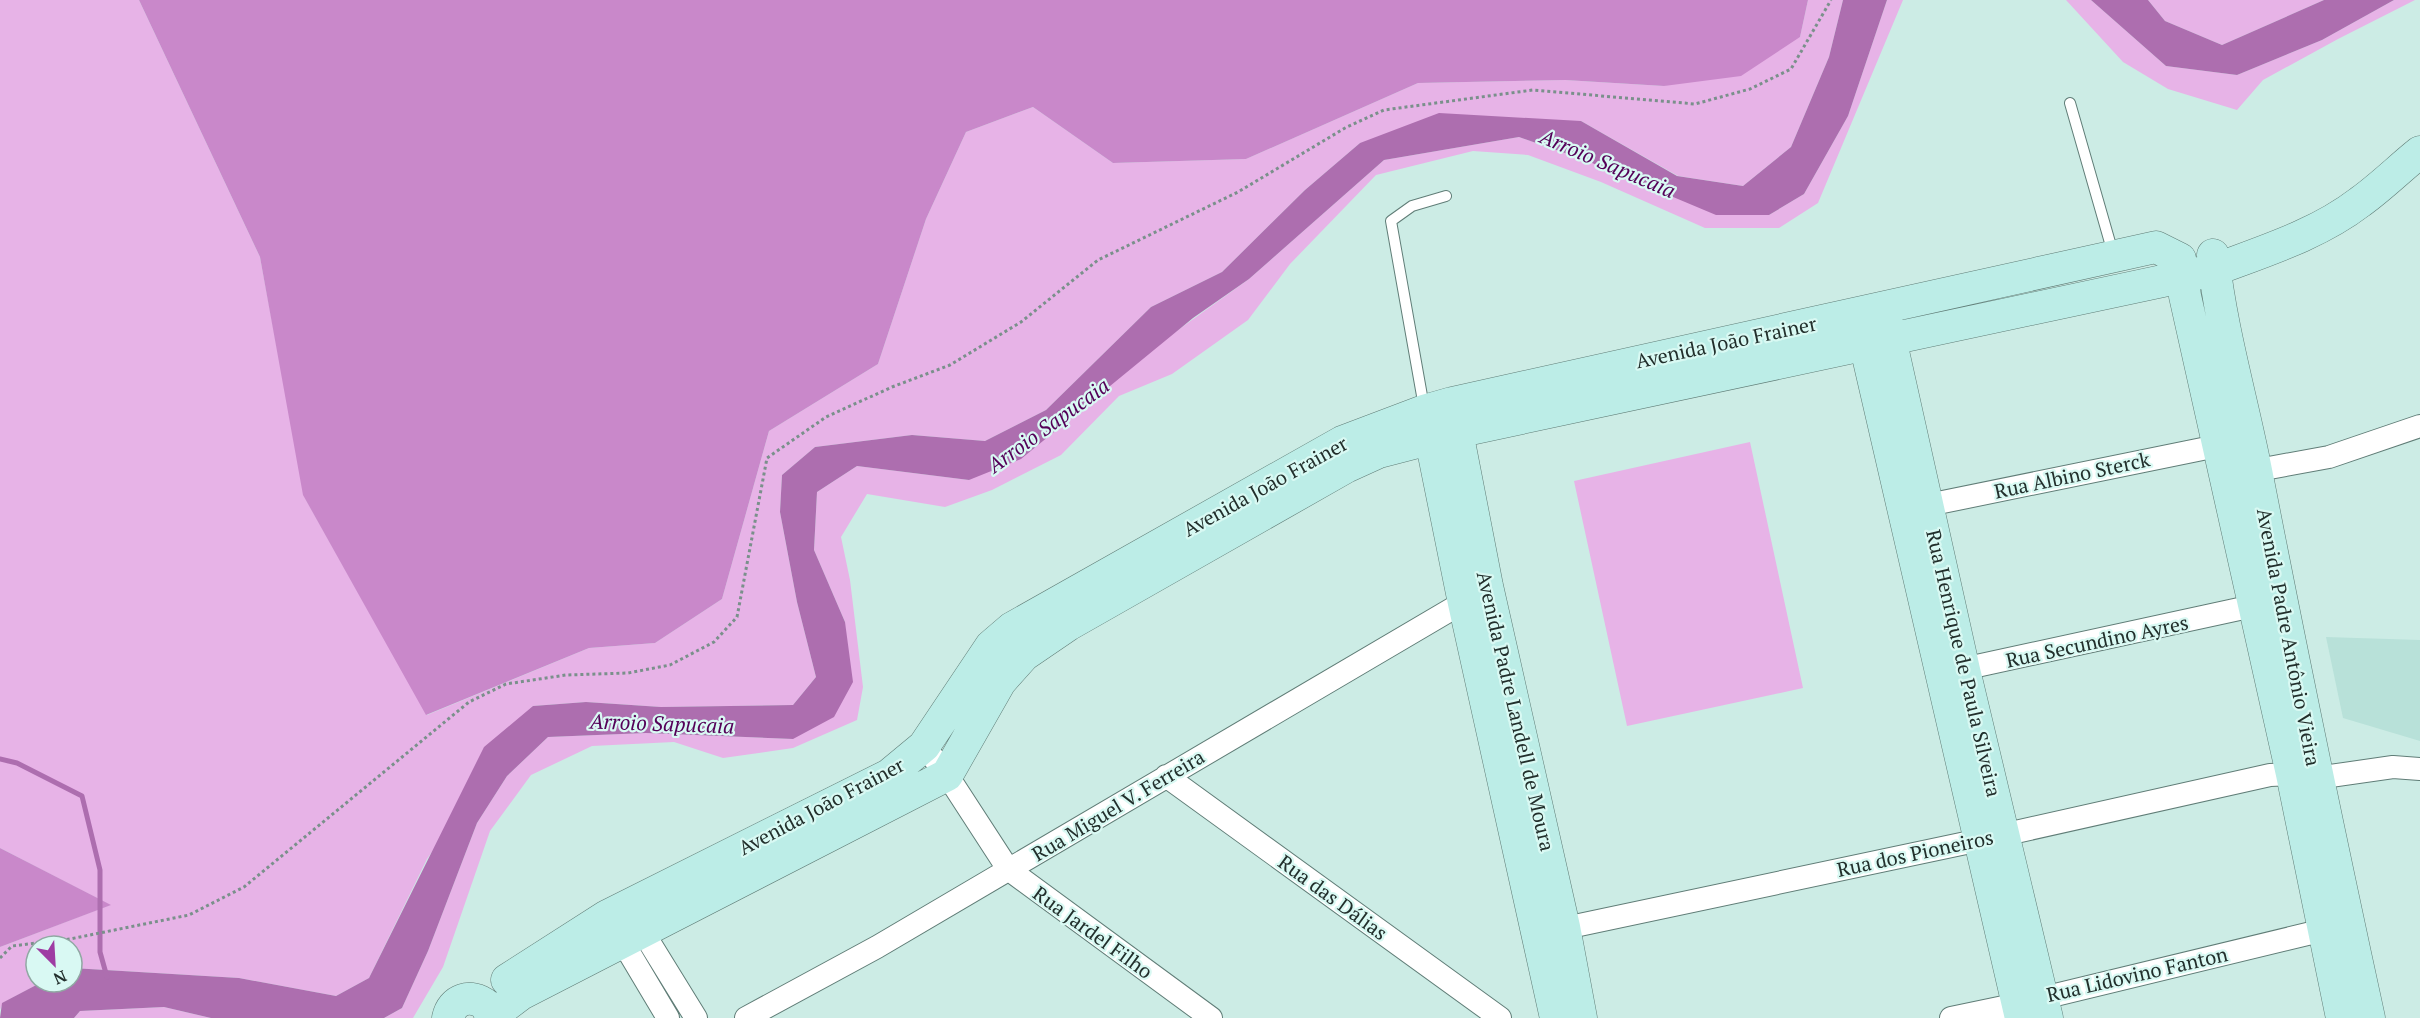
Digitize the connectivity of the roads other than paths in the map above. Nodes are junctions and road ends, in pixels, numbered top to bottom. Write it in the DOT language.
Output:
graph roads {
  1 [pos="2070,103"];
  2 [pos="2420,152"];
  3 [pos="1446,196"];
  4 [pos="2114,257"];
  5 [pos="2213,262"];
  6 [pos="2181,267"];
  7 [pos="1871,310"];
  8 [pos="1877,343"];
  9 [pos="1441,421"];
  10 [pos="2420,426"];
  11 [pos="2217,446"];
  12 [pos="2256,470"];
  13 [pos="2224,476"];
  14 [pos="1928,505"];
  15 [pos="1475,594"];
  16 [pos="2253,606"];
  17 [pos="1953,672"];
  18 [pos="924,746"];
  19 [pos="2420,769"];
  20 [pos="947,775"];
  21 [pos="1166,776"];
  22 [pos="2304,776"];
  23 [pos="1992,837"];
  24 [pos="1008,870"];
  25 [pos="626,923"];
  26 [pos="2324,930"];
  27 [pos="1551,931"];
  28 [pos="2032,1009"];
  29 [pos="467,1013"];
  30 [pos="668,1018"];
  31 [pos="696,1018"];
  32 [pos="746,1018"];
  33 [pos="1211,1018"];
  34 [pos="1500,1018"];
  35 [pos="1556,1018"];
  36 [pos="1581,1018"];
  37 [pos="1951,1018"];
  38 [pos="2342,1018"];
  39 [pos="2369,1018"];
  1 -- 4 [label="lane"];
  2 -- 5 [label="street"];
  3 -- 9 [label="lane"];
  4 -- 6 [label="street, Avenida João Frainer"];
  4 -- 7 [label="street, Avenida João Frainer"];
  5 -- 6 [label="street"];
  5 -- 12 [label="street, Avenida Padre Antônio Vieira"];
  6 -- 8 [label="street, Avenida João Frainer"];
  6 -- 11 [label="street, Avenida Padre Antônio Vieira"];
  7 -- 8 [label="street, Rua Henrique de Paula Silveira"];
  7 -- 9 [label="street, Avenida João Frainer"];
  8 -- 9 [label="street, Avenida João Frainer"];
  8 -- 14 [label="street, Rua Henrique de Paula Silveira"];
  8 -- 17 [label="street, Rua Henrique de Paula Silveira"];
  9 -- 15 [label="street, Avenida Padre Landell de Moura"];
  9 -- 18 [label="street, Avenida João Frainer"];
  9 -- 20 [label="street, Avenida João Frainer"];
  10 -- 12 [label="street"];
  11 -- 13 [label="street, Avenida Padre Antônio Vieira"];
  11 -- 14 [label="street, Rua Albino Sterck"];
  12 -- 13 [label="street"];
  12 -- 22 [label="street, Avenida Padre Antônio Vieira"];
  13 -- 16 [label="street, Avenida Padre Antônio Vieira"];
  14 -- 17 [label="street, Rua Henrique de Paula Silveira"];
  15 -- 21 [label="street, Rua Miguel V. Ferreira"];
  15 -- 27 [label="street, Avenida Padre Landell de Moura"];
  16 -- 17 [label="street, Rua Secundino Ayres"];
  16 -- 22 [label="street, Avenida Padre Antônio Vieira"];
  17 -- 23 [label="street, Rua Henrique de Paula Silveira"];
  18 -- 20 [label="street, Rua Jardel Filho"];
  18 -- 25 [label="street, Avenida João Frainer"];
  19 -- 22 [label="street, Rua dos Pioneiros"];
  20 -- 24 [label="street, Rua Jardel Filho"];
  20 -- 25 [label="street, Avenida João Frainer"];
  21 -- 24 [label="street, Rua Miguel V. Ferreira"];
  21 -- 34 [label="street, Rua das Dálias"];
  22 -- 23 [label="street, Rua dos Pioneiros"];
  22 -- 26 [label="street, Avenida Padre Antônio Vieira"];
  22 -- 39 [label="street, Avenida Padre Antônio Vieira"];
  23 -- 27 [label="street, Rua dos Pioneiros"];
  23 -- 28 [label="street, Rua Henrique de Paula Silveira"];
  24 -- 32 [label="street, Rua Miguel V. Ferreira"];
  24 -- 33 [label="street, Rua Jardel Filho"];
  25 -- 29 [label="street, Avenida João Frainer"];
  25 -- 30 [label="street"];
  25 -- 31 [label="street"];
  26 -- 28 [label="street, Rua Lidovino Fanton"];
  26 -- 38 [label="street, Avenida Padre Antônio Vieira"];
  27 -- 35 [label="street, Avenida Padre Landell de Moura"];
  27 -- 36 [label="street, Avenida Padre Landell de Moura"];
  28 -- 37 [label="street, Rua Lidovino Fanton"];
}
